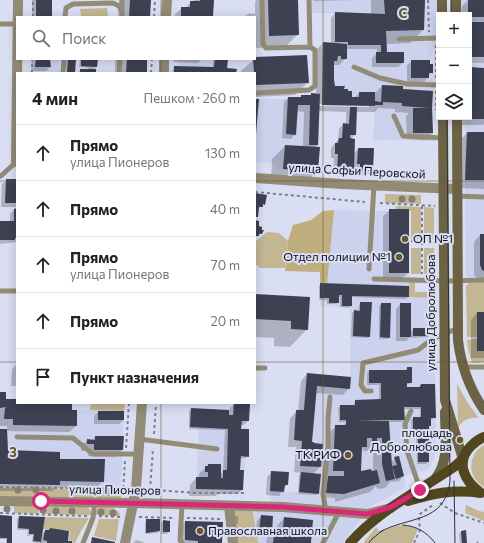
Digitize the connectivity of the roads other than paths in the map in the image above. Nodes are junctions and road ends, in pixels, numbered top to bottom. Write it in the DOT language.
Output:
graph roads {
  1 [pos="18,0"];
  2 [pos="122,0"];
  3 [pos="167,0"];
  4 [pos="262,0"];
  5 [pos="309,0"];
  6 [pos="442,0"];
  7 [pos="456,0"];
  8 [pos="442,12"];
  9 [pos="456,12"];
  10 [pos="122,14"];
  11 [pos="17,16"];
  12 [pos="65,16"];
  13 [pos="166,16"];
  14 [pos="0,24"];
  15 [pos="16,24"];
  16 [pos="436,38"];
  17 [pos="399,39"];
  18 [pos="310,47"];
  19 [pos="64,60"];
  20 [pos="120,60"];
  21 [pos="164,60"];
  22 [pos="354,67"];
  23 [pos="63,72"];
  24 [pos="119,72"];
  25 [pos="164,72"];
  26 [pos="436,85"];
  27 [pos="257,93"];
  28 [pos="394,116"];
  29 [pos="443,120"];
  30 [pos="457,120"];
  31 [pos="443,138"];
  32 [pos="16,162"];
  33 [pos="0,176"];
  34 [pos="256,178"];
  35 [pos="374,185"];
  36 [pos="443,189"];
  37 [pos="457,192"];
  38 [pos="484,197"];
  39 [pos="369,269"];
  40 [pos="374,279"];
  41 [pos="444,280"];
  42 [pos="484,280"];
  43 [pos="457,281"];
  44 [pos="0,291"];
  45 [pos="16,291"];
  46 [pos="458,329"];
  47 [pos="445,334"];
  48 [pos="463,367"];
  49 [pos="484,367"];
  50 [pos="256,368"];
  51 [pos="265,368"];
  52 [pos="371,391"];
  53 [pos="330,397"];
  54 [pos="445,400"];
  55 [pos="142,404"];
  56 [pos="484,410"];
  57 [pos="411,411"];
  58 [pos="17,437"];
  59 [pos="484,437"];
  60 [pos="139,439"];
  61 [pos="216,449"];
  62 [pos="138,454"];
  63 [pos="463,459"];
  64 [pos="433,481"];
  65 [pos="420,490"];
  66 [pos="483,494"];
  67 [pos="0,501"];
  68 [pos="95,502"];
  69 [pos="134,503"];
  70 [pos="182,505"];
  71 [pos="229,506"];
  72 [pos="391,507"];
  73 [pos="326,511"];
  74 [pos="339,512"];
  75 [pos="83,543"];
  76 [pos="124,543"];
  77 [pos="182,543"];
  78 [pos="233,543"];
  79 [pos="323,543"];
  80 [pos="350,543"];
  1 -- 11 [label="street"];
  2 -- 10 [label="lane"];
  3 -- 13 [label="street"];
  4 -- 18 [label="lane"];
  5 -- 18 [label="lane"];
  6 -- 8 [label="main road"];
  7 -- 9 [label="main road"];
  10 -- 12 [label="lane"];
  14 -- 15 [label="lane"];
  15 -- 32 [label="street"];
  16 -- 17 [label="lane"];
  18 -- 27 [label="lane"];
  19 -- 23 [label="lane"];
  20 -- 24 [label="lane"];
  21 -- 25 [label="street"];
  22 -- 26 [label="lane"];
  28 -- 31 [label="lane"];
  29 -- 31 [label="main road, улица Добролюбова"];
  30 -- 37 [label="main road"];
  31 -- 36 [label="main road, улица Добролюбова"];
  32 -- 33 [label="lane"];
  34 -- 35 [label="street, улица Софьи Перовской"];
  35 -- 36 [label="street, улица Софьи Перовской"];
  35 -- 39 [label="lane"];
  36 -- 37 [label="street, улица Софьи Перовской"];
  36 -- 41 [label="main road, улица Добролюбова"];
  37 -- 38 [label="lane"];
  37 -- 43 [label="main road"];
  40 -- 41 [label="lane"];
  41 -- 43 [label="lane"];
  41 -- 47 [label="main road, улица Добролюбова"];
  42 -- 43 [label="lane"];
  43 -- 46 [label="main road"];
  44 -- 45 [label="lane"];
  46 -- 47 [label="lane"];
  46 -- 48 [label="main road"];
  47 -- 52 [label="lane"];
  47 -- 54 [label="main road, улица Добролюбова"];
  48 -- 49 [label="lane"];
  48 -- 56 [label="main road"];
  50 -- 51 [label="lane"];
  53 -- 73 [label="lane"];
  54 -- 63 [label="main road, улица Добролюбова"];
  54 -- 64 [label="main road"];
  55 -- 60 [label="street"];
  57 -- 65 [label="lane"];
  58 -- 62 [label="lane"];
  59 -- 63 [label="main road"];
  60 -- 61 [label="lane"];
  60 -- 62 [label="street"];
  62 -- 69 [label="street"];
  63 -- 64 [label="main road"];
  63 -- 66 [label="main road"];
  64 -- 65 [label="main road"];
  65 -- 72 [label="main road"];
  66 -- 72 [label="main road"];
  67 -- 68 [label="street, улица Пионеров"];
  68 -- 69 [label="street, улица Пионеров"];
  68 -- 75 [label="lane"];
  69 -- 70 [label="street, улица Пионеров"];
  69 -- 76 [label="street"];
  70 -- 71 [label="street, улица Пионеров"];
  70 -- 77 [label="lane"];
  71 -- 73 [label="street, улица Пионеров"];
  71 -- 78 [label="street"];
  72 -- 74 [label="street"];
  72 -- 80 [label="main road"];
  73 -- 74 [label="street"];
  74 -- 79 [label="lane"];
}
